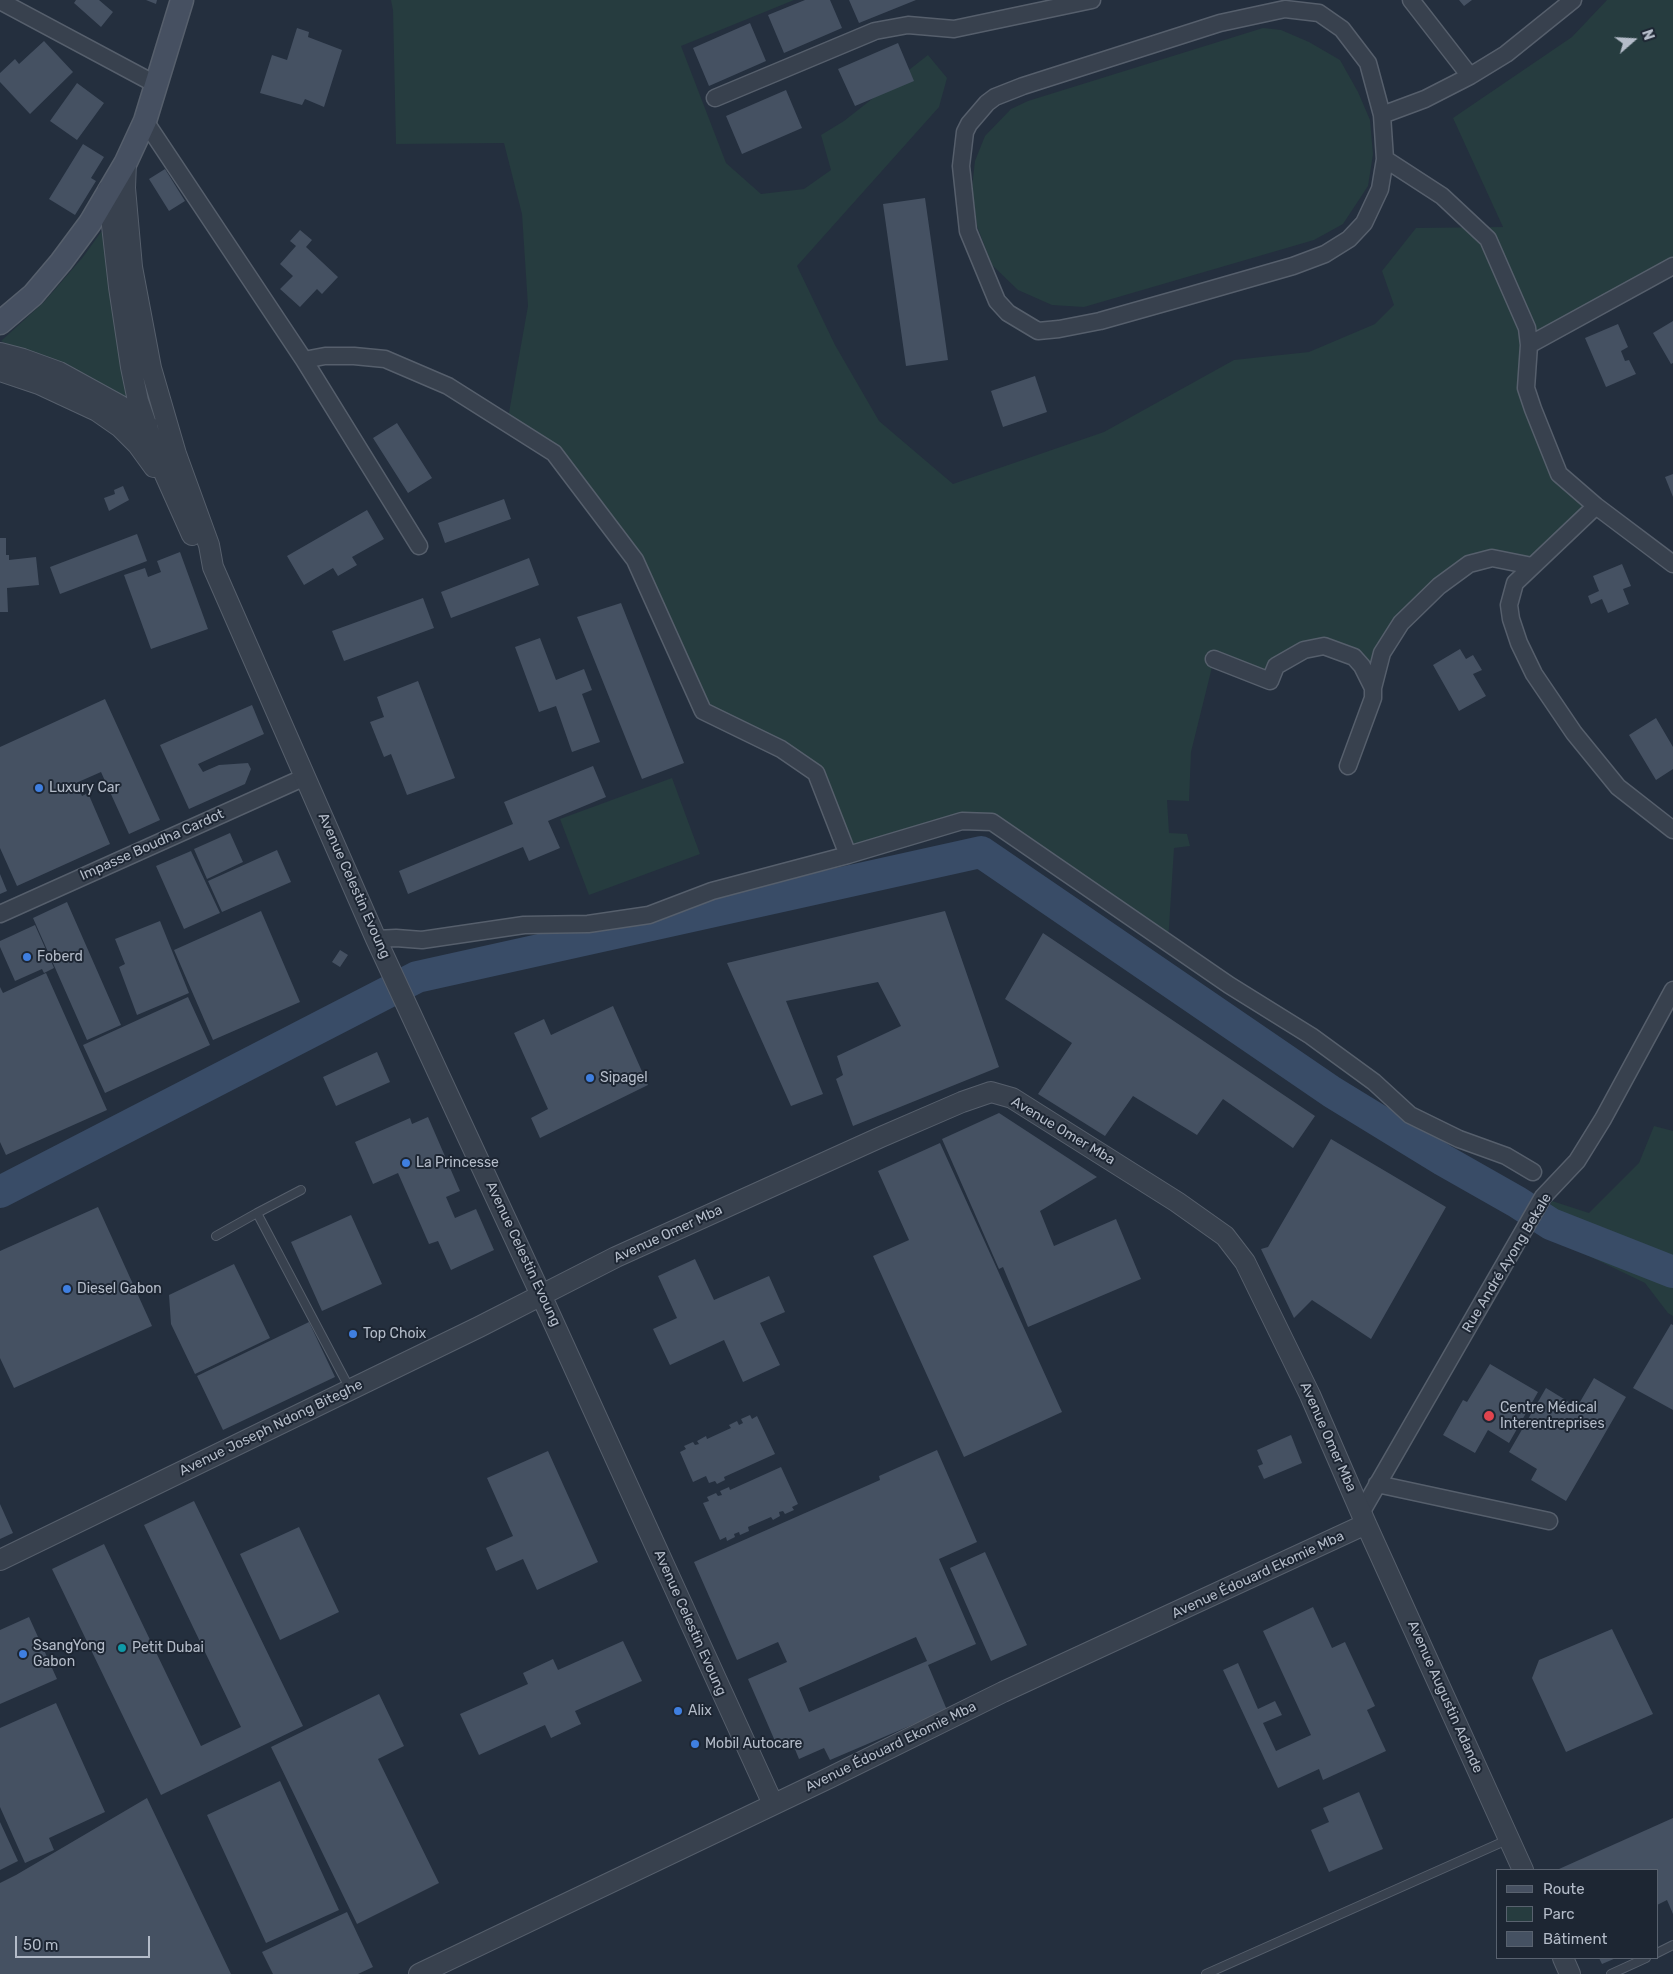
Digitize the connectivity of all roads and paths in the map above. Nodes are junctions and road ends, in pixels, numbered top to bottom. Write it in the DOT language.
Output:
graph roads {
  1 [pos="182,0"];
  2 [pos="1092,0"];
  3 [pos="1411,0"];
  4 [pos="1573,0"];
  5 [pos="0,1"];
  6 [pos="1470,76"];
  7 [pos="157,85"];
  8 [pos="715,98"];
  9 [pos="1382,115"];
  10 [pos="145,121"];
  11 [pos="1385,159"];
  12 [pos="126,162"];
  13 [pos="108,190"];
  14 [pos="1673,266"];
  15 [pos="0,323"];
  16 [pos="1529,345"];
  17 [pos="0,353"];
  18 [pos="304,360"];
  19 [pos="0,371"];
  20 [pos="145,423"];
  21 [pos="176,454"];
  22 [pos="176,498"];
  23 [pos="1596,506"];
  24 [pos="419,546"];
  25 [pos="1673,564"];
  26 [pos="213,566"];
  27 [pos="1532,566"];
  28 [pos="1214,659"];
  29 [pos="1373,688"];
  30 [pos="1348,766"];
  31 [pos="305,777"];
  32 [pos="1673,830"];
  33 [pos="848,856"];
  34 [pos="0,914"];
  35 [pos="376,939"];
  36 [pos="1673,990"];
  37 [pos="1534,1172"];
  38 [pos="301,1190"];
  39 [pos="257,1213"];
  40 [pos="216,1236"];
  41 [pos="541,1295"];
  42 [pos="350,1389"];
  43 [pos="1377,1484"];
  44 [pos="1363,1519"];
  45 [pos="1549,1521"];
  46 [pos="0,1560"];
  47 [pos="773,1804"];
  48 [pos="1509,1839"];
  49 [pos="1523,1869"];
  50 [pos="1673,1945"];
  51 [pos="1658,1952"];
  52 [pos="1563,1959"];
  53 [pos="1644,1959"];
  54 [pos="419,1974"];
  55 [pos="1206,1974"];
  56 [pos="1570,1974"];
  57 [pos="1610,1974"];
  1 -- 7 [label="main road"];
  2 -- 8 [label="street"];
  3 -- 6 [label="street"];
  4 -- 6 [label="street"];
  5 -- 7 [label="street"];
  6 -- 9 [label="street"];
  7 -- 10 [label="main road"];
  9 -- 11 [label="street"];
  9 -- 11 [label="street"];
  10 -- 12 [label="main road"];
  10 -- 18 [label="street"];
  11 -- 16 [label="street"];
  12 -- 13 [label="main road"];
  12 -- 21 [label="street"];
  13 -- 15 [label="main road"];
  13 -- 20 [label="street"];
  14 -- 16 [label="street"];
  16 -- 23 [label="street"];
  17 -- 20 [label="street"];
  18 -- 24 [label="street"];
  18 -- 33 [label="street"];
  19 -- 22 [label="street"];
  20 -- 21 [label="street"];
  20 -- 22 [label="street"];
  21 -- 26 [label="street"];
  22 -- 26 [label="street"];
  23 -- 25 [label="street"];
  23 -- 27 [label="street"];
  26 -- 31 [label="street, Avenue Celestin Evoung"];
  27 -- 29 [label="street"];
  27 -- 32 [label="street"];
  28 -- 29 [label="street"];
  29 -- 30 [label="street"];
  31 -- 34 [label="street, Impasse Boudha Cardot"];
  31 -- 35 [label="street, Avenue Celestin Evoung"];
  33 -- 35 [label="street"];
  33 -- 37 [label="street"];
  35 -- 41 [label="street, Avenue Celestin Evoung"];
  36 -- 43 [label="street, Rue André Ayong Bekale"];
  38 -- 39 [label="lane"];
  39 -- 40 [label="lane"];
  39 -- 42 [label="lane"];
  41 -- 42 [label="street, Avenue Joseph Ndong Biteghe"];
  41 -- 44 [label="street, Avenue Omer Mba"];
  41 -- 47 [label="street, Avenue Celestin Evoung"];
  42 -- 46 [label="street, Avenue Joseph Ndong Biteghe"];
  43 -- 44 [label="street, Rue André Ayong Bekale"];
  43 -- 45 [label="street"];
  44 -- 47 [label="street, Avenue Édouard Ekomie Mba"];
  44 -- 48 [label="street, Avenue Augustin Adande"];
  47 -- 54 [label="street, Avenue Édouard Ekomie Mba"];
  48 -- 49 [label="street, Avenue Augustin Adande"];
  48 -- 55 [label="lane"];
  50 -- 51 [label="lane"];
  52 -- 56 [label="street"];
  53 -- 57 [label="lane"];
}
